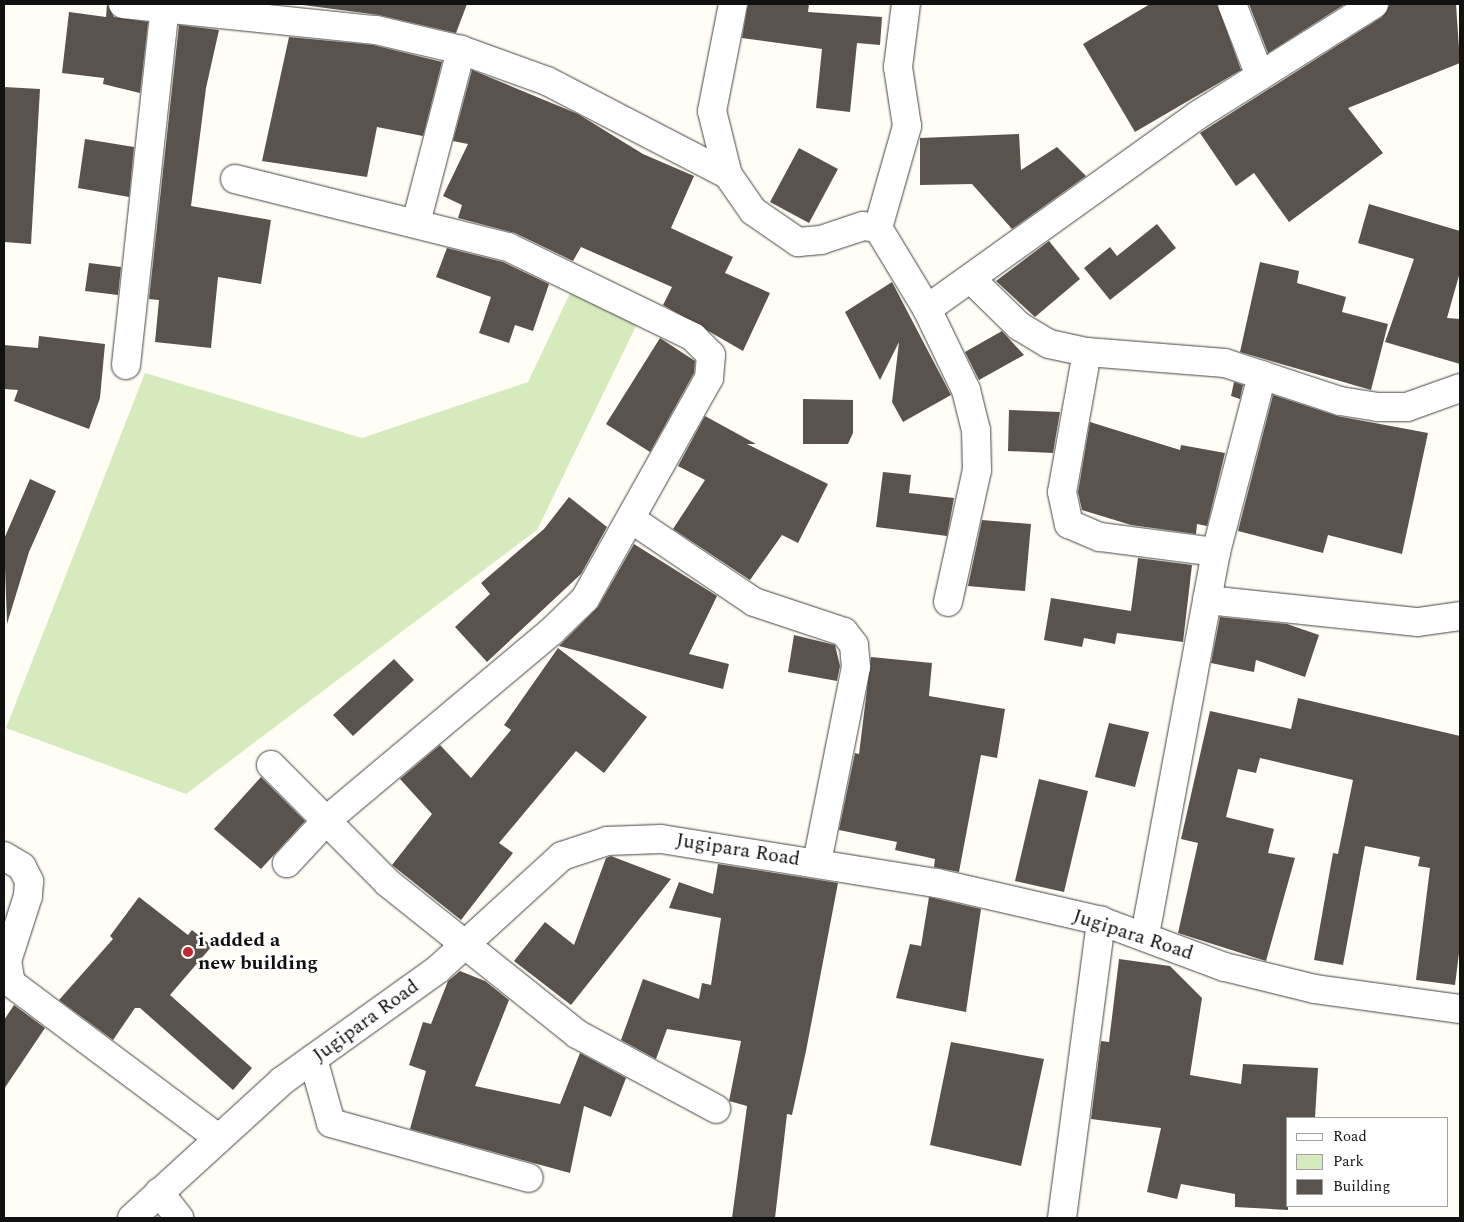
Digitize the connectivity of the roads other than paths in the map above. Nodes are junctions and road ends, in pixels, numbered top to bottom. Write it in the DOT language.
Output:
graph roads {
  1 [pos="122,4"];
  2 [pos="733,4"];
  3 [pos="906,4"];
  4 [pos="1232,4"];
  5 [pos="1374,4"];
  6 [pos="165,7"];
  7 [pos="461,50"];
  8 [pos="1260,76"];
  9 [pos="728,175"];
  10 [pos="235,179"];
  11 [pos="416,223"];
  12 [pos="878,228"];
  13 [pos="972,280"];
  14 [pos="927,309"];
  15 [pos="1087,352"];
  16 [pos="126,365"];
  17 [pos="1262,375"];
  18 [pos="1460,388"];
  19 [pos="630,519"];
  20 [pos="1216,552"];
  21 [pos="1207,600"];
  22 [pos="948,602"];
  23 [pos="1460,616"];
  24 [pos="271,765"];
  25 [pos="327,820"];
  26 [pos="4,856"];
  27 [pos="817,862"];
  28 [pos="287,863"];
  29 [pos="1101,921"];
  30 [pos="1145,935"];
  31 [pos="466,942"];
  32 [pos="1460,1010"];
  33 [pos="312,1059"];
  34 [pos="716,1109"];
  35 [pos="217,1137"];
  36 [pos="529,1178"];
  37 [pos="159,1192"];
  38 [pos="132,1218"];
  39 [pos="179,1218"];
  40 [pos="1062,1218"];
  1 -- 6 [label="street"];
  2 -- 9 [label="street"];
  3 -- 12 [label="street"];
  4 -- 8 [label="street"];
  5 -- 8 [label="street"];
  6 -- 7 [label="street"];
  6 -- 16 [label="street"];
  7 -- 9 [label="street"];
  7 -- 11 [label="street"];
  8 -- 13 [label="street"];
  9 -- 12 [label="street"];
  10 -- 11 [label="street"];
  11 -- 19 [label="street"];
  12 -- 14 [label="street"];
  13 -- 14 [label="street"];
  13 -- 15 [label="street"];
  14 -- 22 [label="street"];
  15 -- 17 [label="street"];
  15 -- 20 [label="street"];
  17 -- 18 [label="street"];
  17 -- 20 [label="street"];
  19 -- 25 [label="street"];
  19 -- 27 [label="street"];
  20 -- 21 [label="street"];
  21 -- 23 [label="street"];
  21 -- 30 [label="street"];
  24 -- 25 [label="street"];
  25 -- 28 [label="street"];
  25 -- 31 [label="street"];
  26 -- 35 [label="street"];
  27 -- 29 [label="street, Jugipara Road"];
  27 -- 31 [label="street, Jugipara Road"];
  29 -- 30 [label="street, Jugipara Road"];
  29 -- 40 [label="street"];
  30 -- 32 [label="street, Jugipara Road"];
  31 -- 33 [label="street, Jugipara Road"];
  31 -- 34 [label="street"];
  33 -- 35 [label="street, Jugipara Road"];
  33 -- 36 [label="street"];
  35 -- 37 [label="street, Jugipara Road"];
  37 -- 38 [label="street, Jugipara Road"];
  37 -- 39 [label="street"];
}
